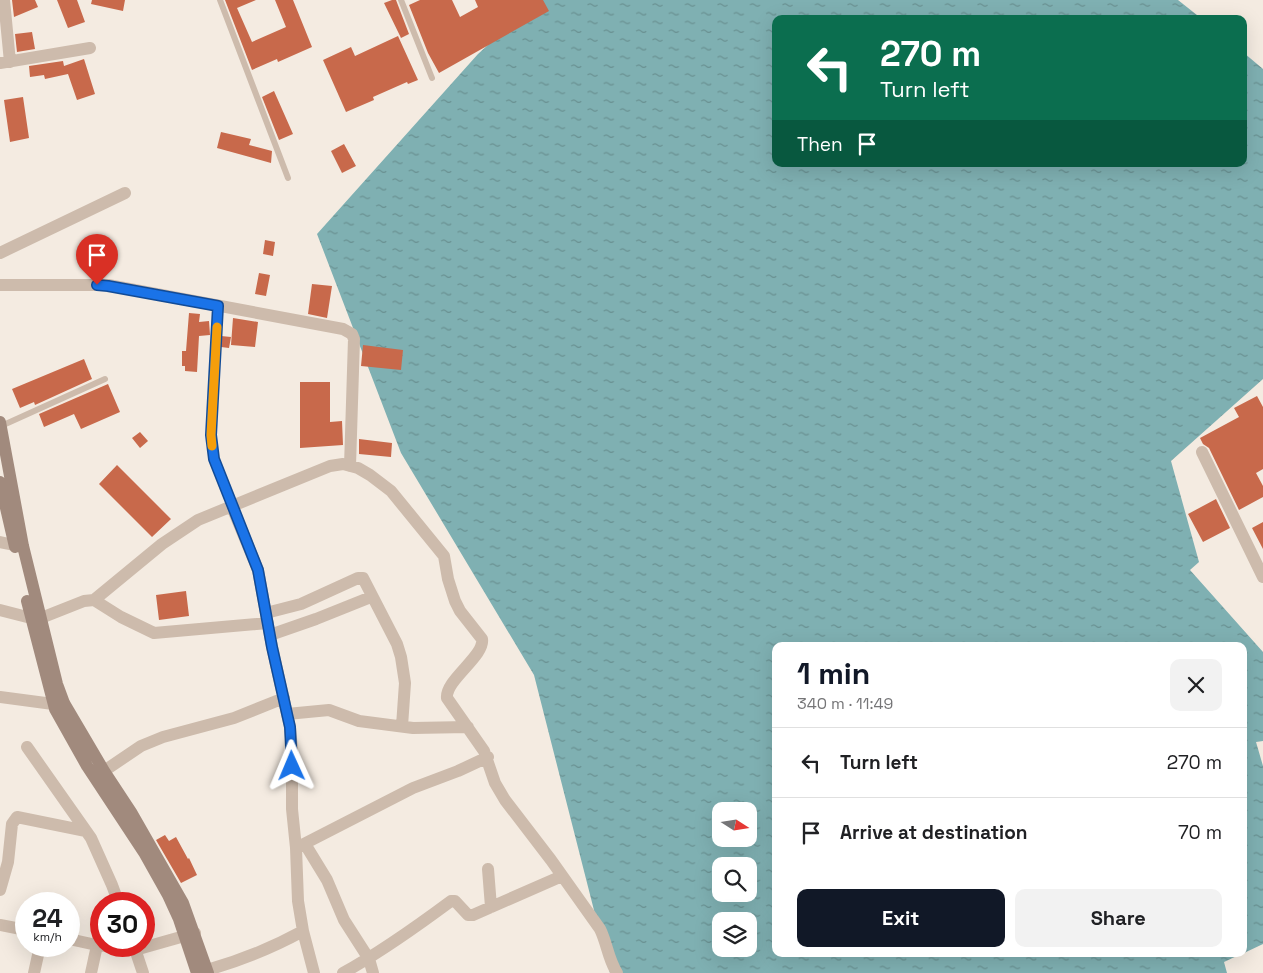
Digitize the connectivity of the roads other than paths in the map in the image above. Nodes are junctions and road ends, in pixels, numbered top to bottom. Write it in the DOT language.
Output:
graph roads {
  1 [pos="4,0"];
  2 [pos="220,0"];
  3 [pos="402,0"];
  4 [pos="90,48"];
  5 [pos="5,63"];
  6 [pos="432,78"];
  7 [pos="288,178"];
  8 [pos="125,193"];
  9 [pos="0,253"];
  10 [pos="0,285"];
  11 [pos="218,306"];
  12 [pos="105,379"];
  13 [pos="1,424"];
  14 [pos="1202,452"];
  15 [pos="3,458"];
  16 [pos="350,466"];
  17 [pos="0,482"];
  18 [pos="232,507"];
  19 [pos="0,542"];
  20 [pos="14,545"];
  21 [pos="1263,576"];
  22 [pos="371,596"];
  23 [pos="94,600"];
  24 [pos="0,610"];
  25 [pos="36,618"];
  26 [pos="268,623"];
  27 [pos="0,696"];
  28 [pos="284,698"];
  29 [pos="59,704"];
  30 [pos="287,714"];
  31 [pos="402,726"];
  32 [pos="468,728"];
  33 [pos="27,747"];
  34 [pos="488,757"];
  35 [pos="104,771"];
  36 [pos="86,831"];
  37 [pos="301,846"];
  38 [pos="488,869"];
  39 [pos="562,876"];
  40 [pos="112,885"];
  41 [pos="0,890"];
  42 [pos="110,892"];
  43 [pos="115,892"];
  44 [pos="491,907"];
  45 [pos="0,925"];
  46 [pos="15,928"];
  47 [pos="302,931"];
  48 [pos="190,935"];
  49 [pos="155,943"];
  50 [pos="38,957"];
  51 [pos="97,957"];
  52 [pos="138,957"];
  53 [pos="369,959"];
  54 [pos="204,972"];
  55 [pos="34,973"];
  56 [pos="90,973"];
  57 [pos="144,973"];
  58 [pos="314,973"];
  59 [pos="343,973"];
  60 [pos="373,973"];
  61 [pos="618,973"];
  1 -- 5 [label="street"];
  2 -- 7 [label="lane"];
  3 -- 6 [label="lane"];
  4 -- 5 [label="street"];
  8 -- 9 [label="street"];
  10 -- 11 [label="street"];
  11 -- 16 [label="street"];
  11 -- 18 [label="lane"];
  12 -- 13 [label="lane"];
  13 -- 15 [label="street"];
  14 -- 21 [label="street"];
  15 -- 25 [label="street"];
  16 -- 18 [label="street"];
  16 -- 32 [label="street"];
  17 -- 20 [label="street"];
  18 -- 23 [label="street"];
  18 -- 26 [label="street"];
  19 -- 20 [label="street"];
  20 -- 25 [label="street"];
  22 -- 26 [label="street"];
  22 -- 26 [label="street"];
  22 -- 31 [label="street"];
  23 -- 25 [label="street"];
  23 -- 26 [label="street"];
  24 -- 25 [label="street"];
  25 -- 29 [label="street"];
  26 -- 28 [label="street"];
  27 -- 29 [label="street"];
  28 -- 30 [label="street"];
  28 -- 35 [label="street"];
  29 -- 35 [label="street"];
  29 -- 48 [label="street"];
  30 -- 31 [label="street"];
  30 -- 37 [label="street"];
  31 -- 32 [label="street"];
  32 -- 34 [label="street"];
  33 -- 36 [label="street"];
  34 -- 37 [label="street"];
  34 -- 39 [label="street"];
  35 -- 48 [label="street"];
  36 -- 40 [label="street"];
  36 -- 41 [label="street"];
  37 -- 47 [label="street"];
  37 -- 53 [label="street"];
  38 -- 44 [label="street"];
  39 -- 44 [label="street"];
  39 -- 61 [label="street"];
  40 -- 42 [label="street"];
  40 -- 43 [label="street"];
  44 -- 53 [label="street"];
  45 -- 46 [label="street"];
  47 -- 54 [label="street"];
  47 -- 58 [label="street"];
  48 -- 49 [label="street"];
  48 -- 54 [label="street"];
  50 -- 55 [label="street"];
  51 -- 56 [label="street"];
  52 -- 57 [label="street"];
  53 -- 59 [label="street"];
  53 -- 60 [label="street"];
}
